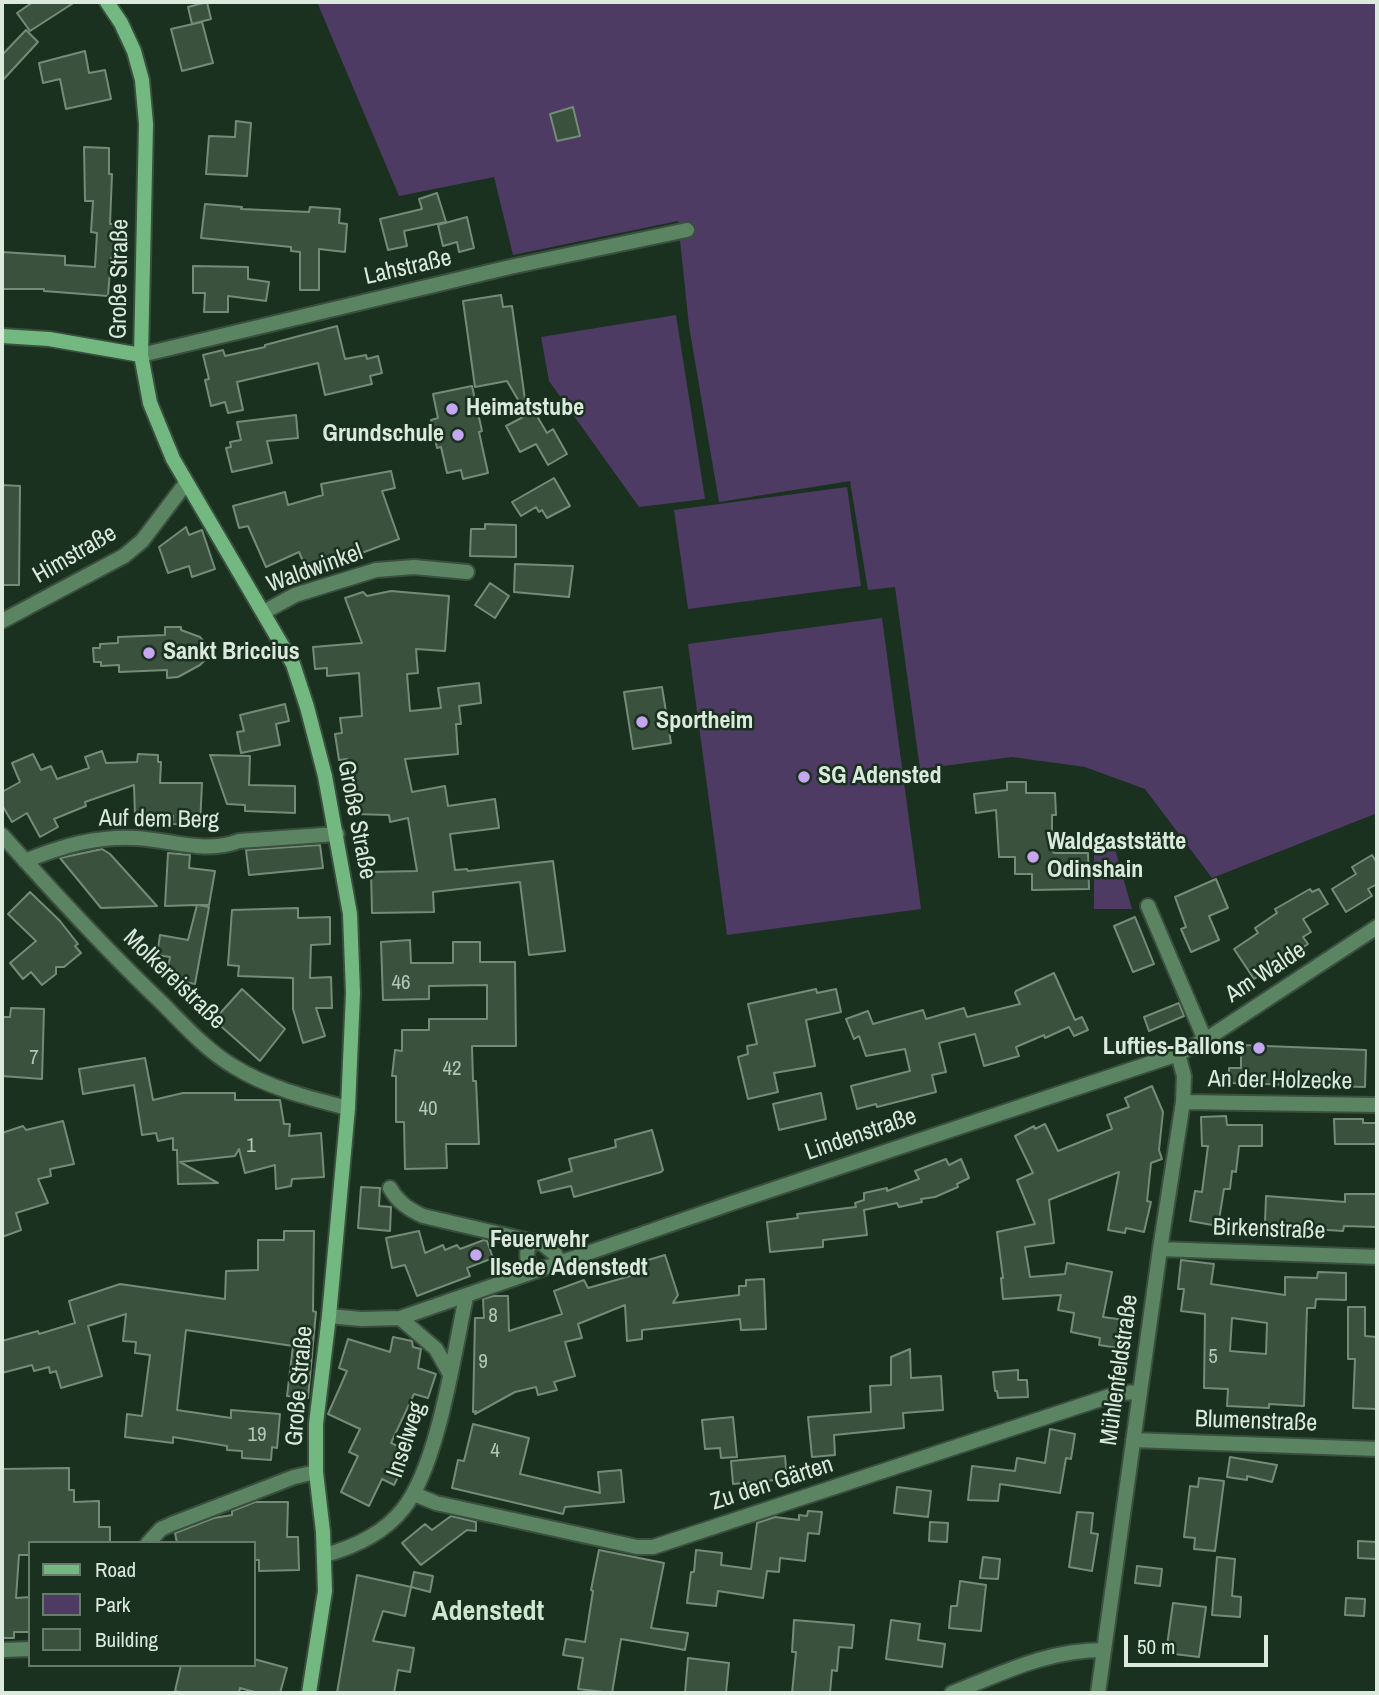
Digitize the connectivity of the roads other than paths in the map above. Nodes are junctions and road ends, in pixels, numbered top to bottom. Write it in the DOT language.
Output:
graph roads {
  1 [pos="107,2"];
  2 [pos="687,230"];
  3 [pos="2,336"];
  4 [pos="141,355"];
  5 [pos="186,483"];
  6 [pos="467,572"];
  7 [pos="264,612"];
  8 [pos="2,621"];
  9 [pos="337,834"];
  10 [pos="2,835"];
  11 [pos="25,861"];
  12 [pos="1148,906"];
  13 [pos="1377,927"];
  14 [pos="1205,1040"];
  15 [pos="1178,1054"];
  16 [pos="1183,1102"];
  17 [pos="1377,1105"];
  18 [pos="348,1108"];
  19 [pos="390,1188"];
  20 [pos="532,1241"];
  21 [pos="1160,1249"];
  22 [pos="1377,1257"];
  23 [pos="560,1262"];
  24 [pos="530,1273"];
  25 [pos="466,1297"];
  26 [pos="329,1316"];
  27 [pos="400,1318"];
  28 [pos="450,1374"];
  29 [pos="1139,1392"];
  30 [pos="1133,1440"];
  31 [pos="1377,1449"];
  32 [pos="316,1472"];
  33 [pos="414,1494"];
  34 [pos="150,1541"];
  35 [pos="325,1555"];
  36 [pos="28,1649"];
  37 [pos="2,1650"];
  38 [pos="1103,1650"];
  39 [pos="309,1693"];
  40 [pos="952,1693"];
  41 [pos="1098,1693"];
  1 -- 4 [label="main road, Große Straße"];
  2 -- 4 [label="street, Lahstraße"];
  3 -- 4 [label="main road"];
  4 -- 5 [label="main road, Große Straße"];
  5 -- 7 [label="main road, Große Straße"];
  5 -- 8 [label="street, Himstraße"];
  6 -- 7 [label="street, Waldwinkel"];
  7 -- 9 [label="main road, Große Straße"];
  9 -- 11 [label="street, Auf dem Berg"];
  9 -- 18 [label="main road, Große Straße"];
  10 -- 11 [label="street, Molkereistraße"];
  11 -- 18 [label="street, Molkereistraße"];
  12 -- 14 [label="street"];
  13 -- 14 [label="street, Am Walde"];
  14 -- 15 [label="street, Am Walde"];
  15 -- 16 [label="street, Mühlenfeldstraße"];
  15 -- 23 [label="street, Lindenstraße"];
  16 -- 17 [label="street, An der Holzecke"];
  16 -- 21 [label="street, Mühlenfeldstraße"];
  18 -- 26 [label="main road, Große Straße"];
  19 -- 20 [label="street"];
  20 -- 23 [label="street"];
  20 -- 24 [label="street"];
  21 -- 22 [label="street, Birkenstraße"];
  21 -- 29 [label="street, Mühlenfeldstraße"];
  23 -- 24 [label="street, Lindenstraße"];
  24 -- 25 [label="street, Lindenstraße"];
  25 -- 27 [label="street, Lindenstraße"];
  25 -- 28 [label="street, Inselweg"];
  26 -- 27 [label="street, Lindenstraße"];
  26 -- 32 [label="main road, Große Straße"];
  27 -- 28 [label="street"];
  28 -- 33 [label="street, Inselweg"];
  29 -- 30 [label="street, Mühlenfeldstraße"];
  29 -- 33 [label="street, Zu den Gärten"];
  30 -- 31 [label="street, Blumenstraße"];
  30 -- 38 [label="street, Mühlenfeldstraße"];
  32 -- 34 [label="street"];
  32 -- 35 [label="main road, Große Straße"];
  33 -- 35 [label="street, Inselweg"];
  35 -- 39 [label="main road, Große Straße"];
  36 -- 37 [label="street"];
  38 -- 40 [label="street"];
  38 -- 41 [label="street, Mühlenfeldstraße"];
}
